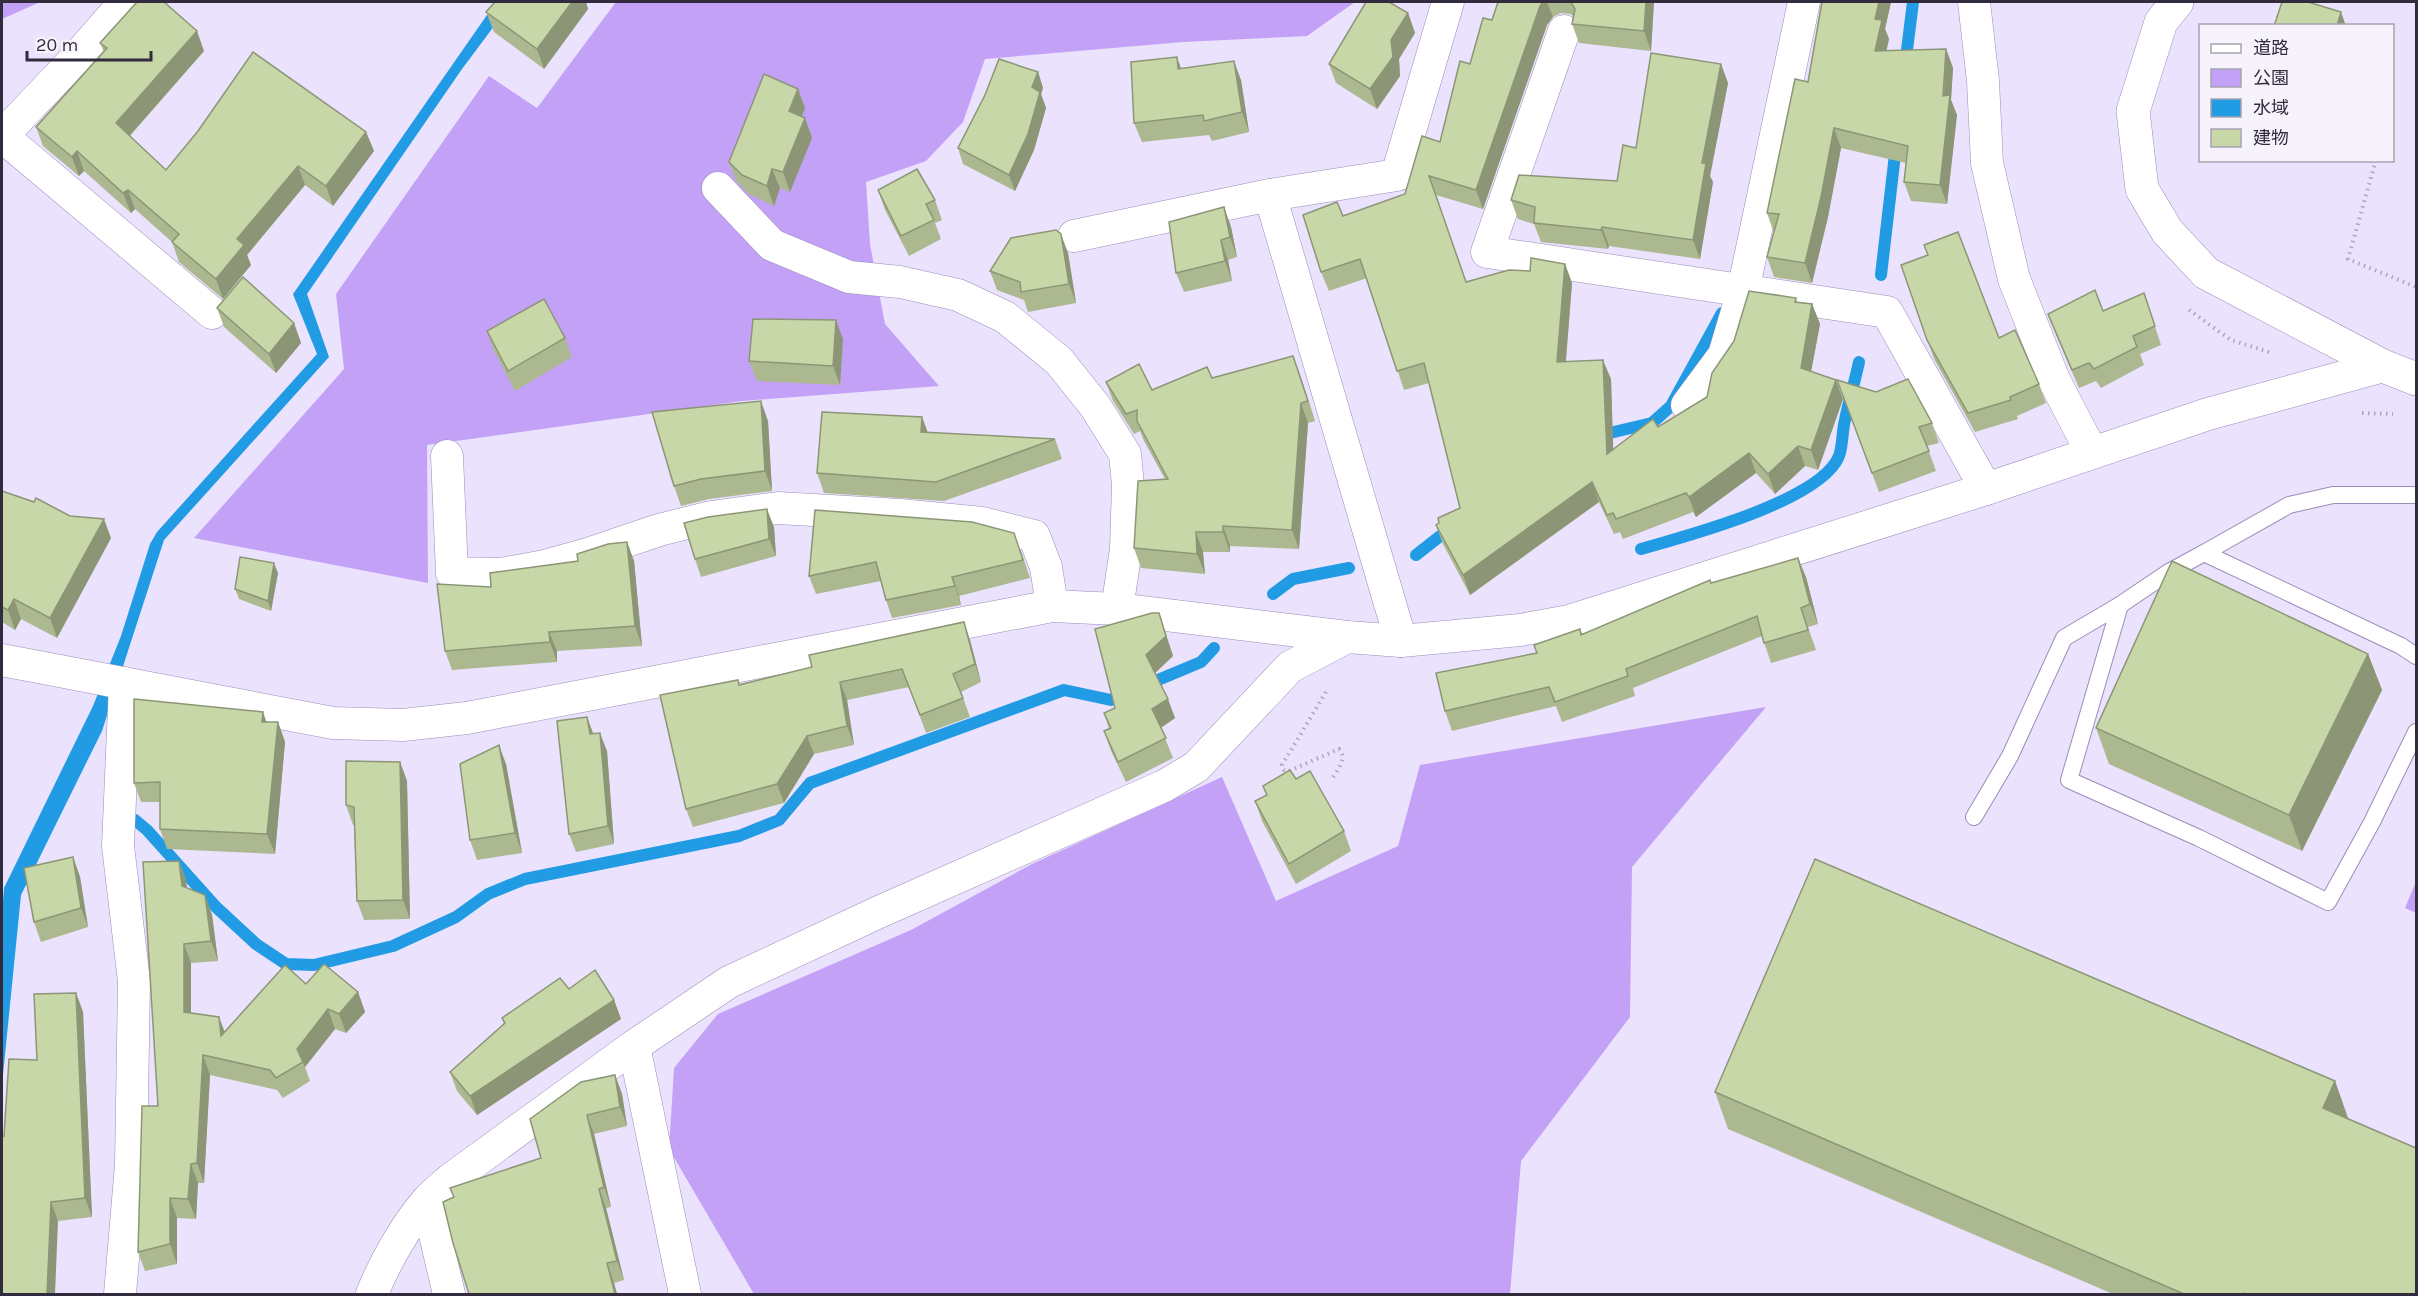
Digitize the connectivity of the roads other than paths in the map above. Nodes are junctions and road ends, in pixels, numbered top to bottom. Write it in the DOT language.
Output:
graph roads {
  1 [pos="125,2"];
  2 [pos="1448,2"];
  3 [pos="1804,2"];
  4 [pos="1974,2"];
  5 [pos="2177,2"];
  6 [pos="1564,31"];
  7 [pos="718,188"];
  8 [pos="1270,195"];
  9 [pos="1074,236"];
  10 [pos="1743,291"];
  11 [pos="212,314"];
  12 [pos="2407,370"];
  13 [pos="1687,405"];
  14 [pos="2092,453"];
  15 [pos="447,456"];
  16 [pos="1986,489"];
  17 [pos="2416,495"];
  18 [pos="2204,553"];
  19 [pos="1052,606"];
  20 [pos="2120,606"];
  21 [pos="1117,609"];
  22 [pos="1347,637"];
  23 [pos="1401,641"];
  24 [pos="2416,656"];
  25 [pos="2,660"];
  26 [pos="125,683"];
  27 [pos="2416,732"];
  28 [pos="1974,817"];
  29 [pos="634,1046"];
  30 [pos="427,1201"];
  31 [pos="120,1294"];
  32 [pos="372,1294"];
  33 [pos="449,1294"];
  34 [pos="686,1294"];
  1 -- 11 [label="street"];
  2 -- 8 [label="street"];
  3 -- 10 [label="street"];
  4 -- 14 [label="street"];
  5 -- 12 [label="street"];
  6 -- 10 [label="street"];
  7 -- 21 [label="street"];
  8 -- 9 [label="street"];
  8 -- 23 [label="street"];
  10 -- 13 [label="street"];
  10 -- 16 [label="street"];
  12 -- 14 [label="street"];
  14 -- 16 [label="street"];
  15 -- 19 [label="street"];
  16 -- 23 [label="street"];
  17 -- 18 [label="lane"];
  18 -- 20 [label="lane"];
  18 -- 24 [label="lane"];
  19 -- 21 [label="street"];
  19 -- 26 [label="street"];
  20 -- 27 [label="lane"];
  20 -- 28 [label="lane"];
  21 -- 22 [label="street"];
  22 -- 23 [label="street"];
  22 -- 29 [label="street"];
  25 -- 26 [label="street"];
  26 -- 31 [label="street"];
  29 -- 30 [label="street"];
  29 -- 34 [label="street"];
  30 -- 32 [label="street"];
  30 -- 33 [label="street"];
}
